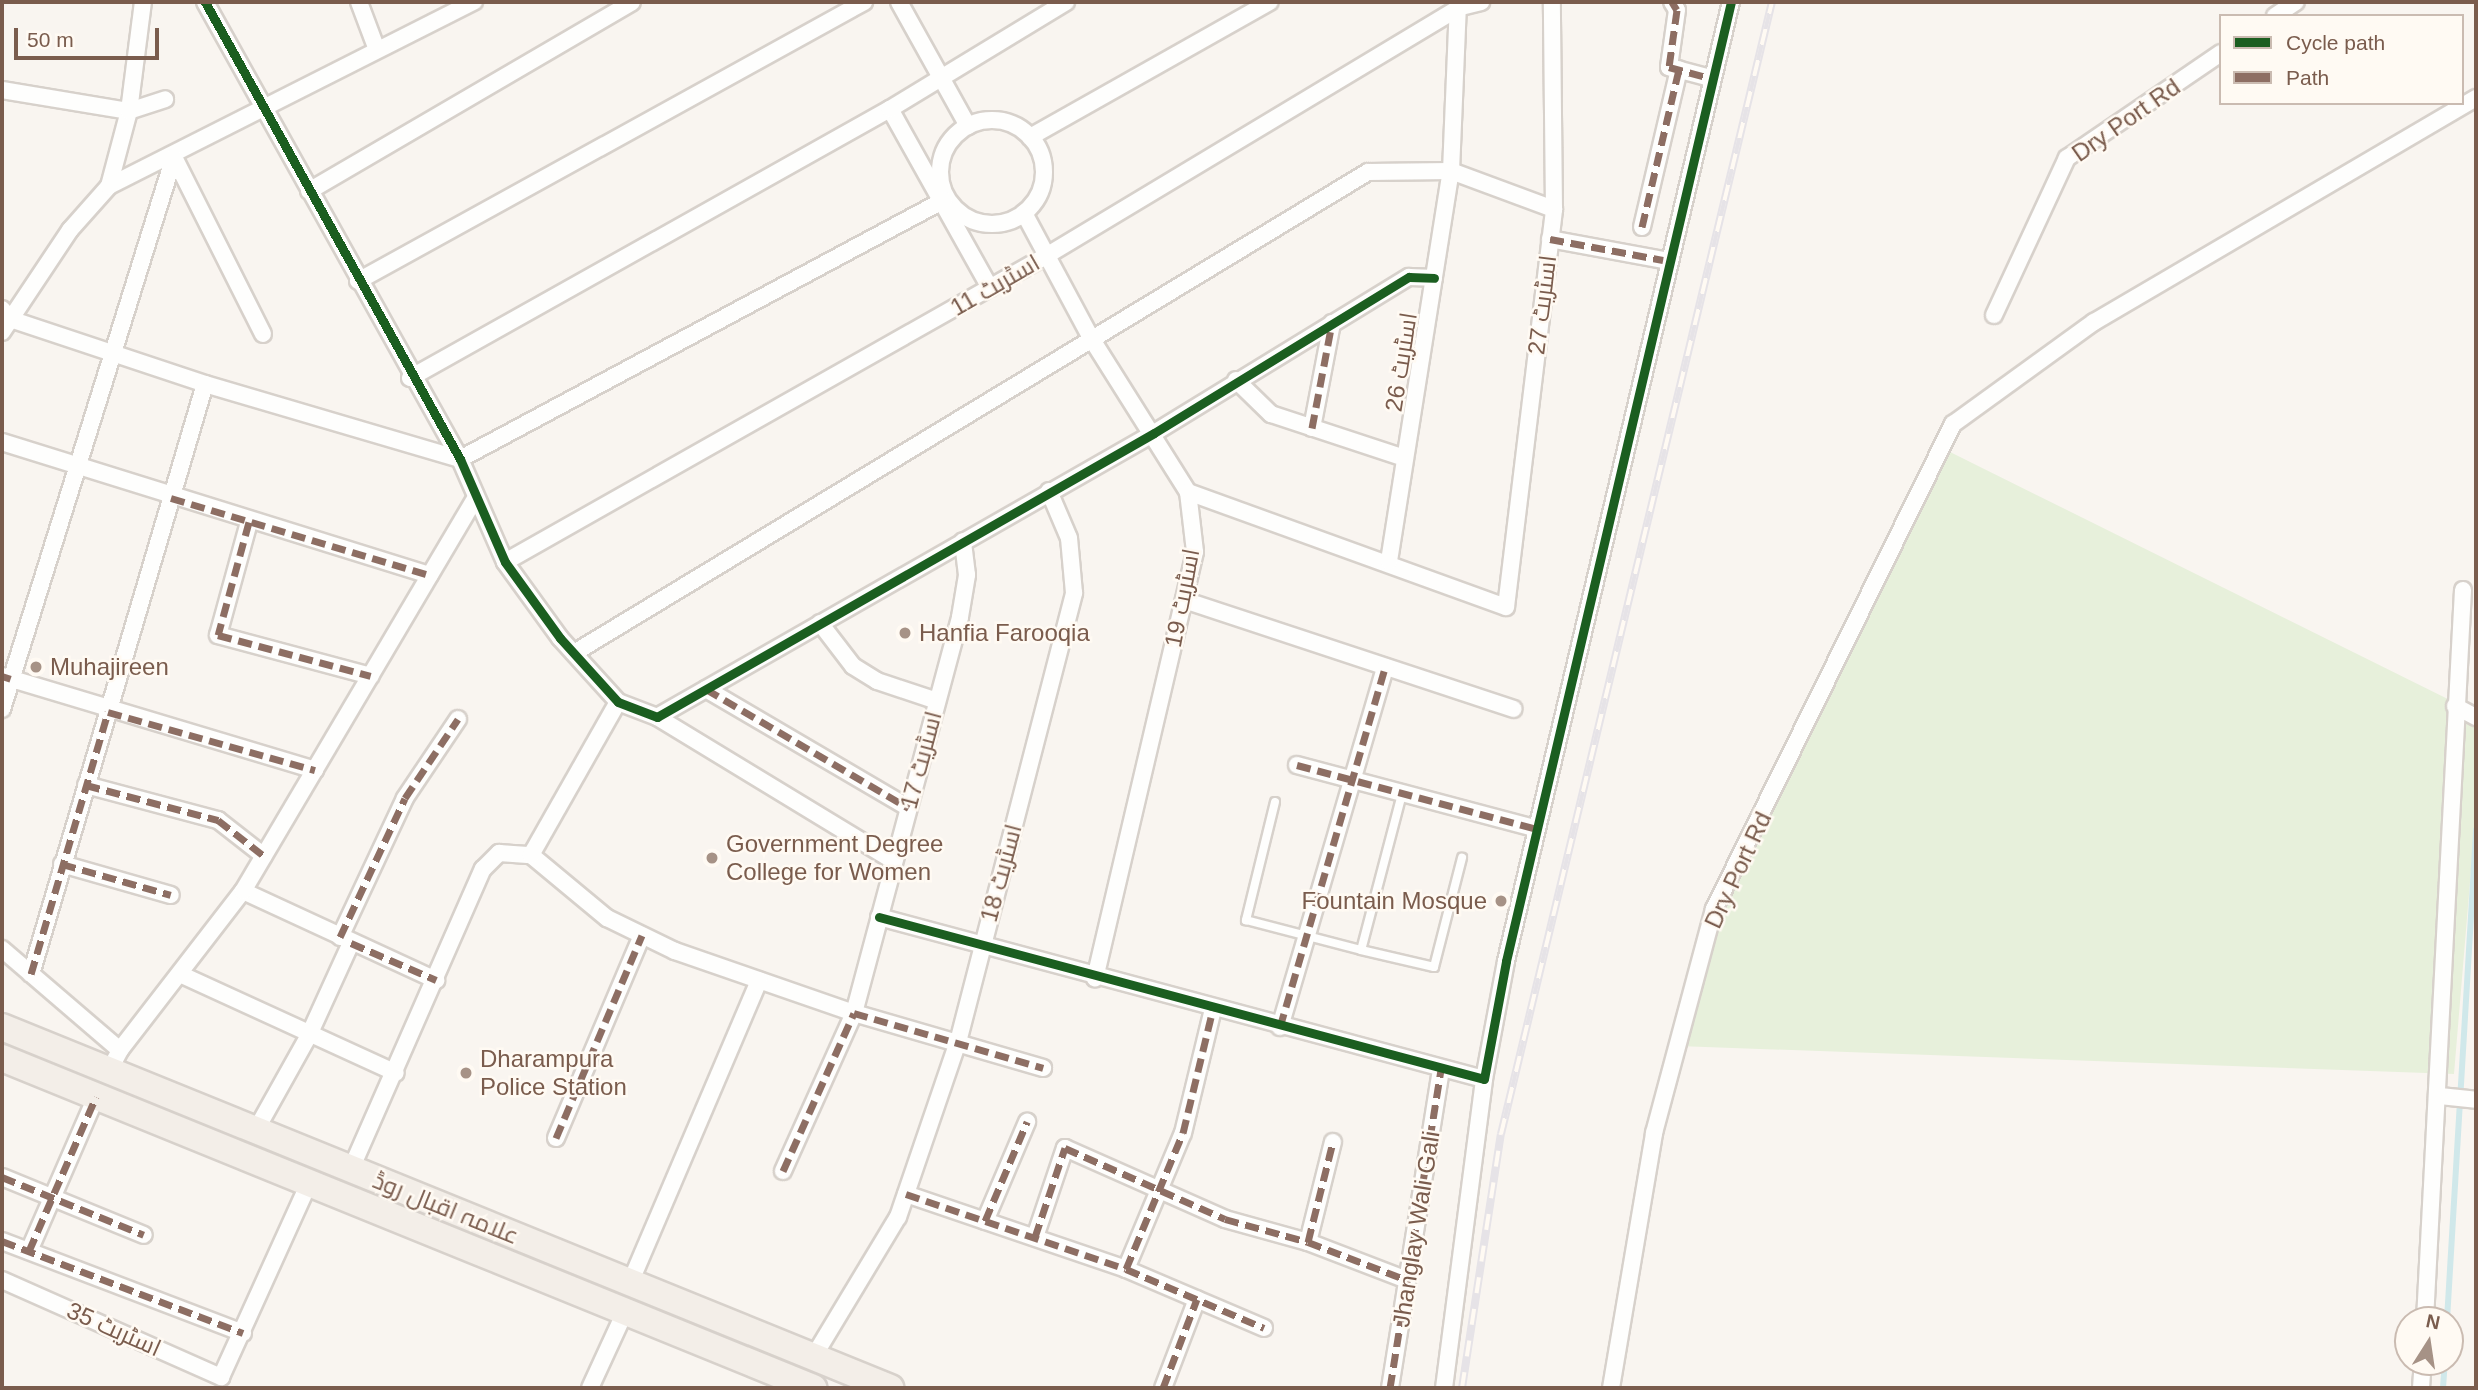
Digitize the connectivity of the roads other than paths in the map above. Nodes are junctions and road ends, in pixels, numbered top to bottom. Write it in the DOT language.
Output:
graph roads {
  1 [pos="143,2"];
  2 [pos="205,2"];
  3 [pos="359,2"];
  4 [pos="474,2"];
  5 [pos="632,2"];
  6 [pos="864,2"];
  7 [pos="899,2"];
  8 [pos="1066,2"];
  9 [pos="1270,2"];
  10 [pos="1481,2"];
  11 [pos="1552,2"];
  12 [pos="1672,2"];
  13 [pos="1731,2"];
  14 [pos="2296,2"];
  15 [pos="1459,4"];
  16 [pos="2279,14"];
  17 [pos="377,50"];
  18 [pos="2219,54"];
  19 [pos="1679,69"];
  20 [pos="1706,77"];
  21 [pos="942,78"];
  22 [pos="2,90"];
  23 [pos="2476,98"];
  24 [pos="164,99"];
  25 [pos="263,107"];
  26 [pos="890,109"];
  27 [pos="128,111"];
  28 [pos="968,126"];
  29 [pos="1030,136"];
  30 [pos="174,157"];
  31 [pos="1451,170"];
  32 [pos="109,186"];
  33 [pos="309,191"];
  34 [pos="944,200"];
  35 [pos="1554,209"];
  36 [pos="1024,213"];
  37 [pos="1642,227"];
  38 [pos="1550,239"];
  39 [pos="1046,256"];
  40 [pos="1663,260"];
  41 [pos="1434,278"];
  42 [pos="358,281"];
  43 [pos="990,288"];
  44 [pos="1994,315"];
  45 [pos="5,320"];
  46 [pos="1332,323"];
  47 [pos="263,334"];
  48 [pos="1091,338"];
  49 [pos="111,353"];
  50 [pos="410,377"];
  51 [pos="1236,380"];
  52 [pos="205,384"];
  53 [pos="1312,428"];
  54 [pos="1154,433"];
  55 [pos="2,442"];
  56 [pos="1405,458"];
  57 [pos="460,460"];
  58 [pos="75,468"];
  59 [pos="1049,491"];
  60 [pos="1188,492"];
  61 [pos="171,498"];
  62 [pos="474,500"];
  63 [pos="249,522"];
  64 [pos="963,541"];
  65 [pos="1389,561"];
  66 [pos="505,562"];
  67 [pos="430,575"];
  68 [pos="2463,590"];
  69 [pos="1184,600"];
  70 [pos="820,623"];
  71 [pos="574,653"];
  72 [pos="1385,667"];
  73 [pos="371,676"];
  74 [pos="6,678"];
  75 [pos="706,689"];
  76 [pos="937,701"];
  77 [pos="618,702"];
  78 [pos="2,709"];
  79 [pos="1513,709"];
  80 [pos="108,712"];
  81 [pos="2466,712"];
  82 [pos="657,717"];
  83 [pos="458,719"];
  84 [pos="1297,765"];
  85 [pos="315,770"];
  86 [pos="1352,780"];
  87 [pos="86,785"];
  88 [pos="1402,794"];
  89 [pos="1275,802"];
  90 [pos="909,808"];
  91 [pos="1537,829"];
  92 [pos="531,855"];
  93 [pos="264,856"];
  94 [pos="1462,858"];
  95 [pos="894,861"];
  96 [pos="62,864"];
  97 [pos="243,891"];
  98 [pos="171,895"];
  99 [pos="879,917"];
  100 [pos="642,935"];
  101 [pos="1307,936"];
  102 [pos="346,940"];
  103 [pos="982,945"];
  104 [pos="2,949"];
  105 [pos="1361,950"];
  106 [pos="31,974"];
  107 [pos="182,975"];
  108 [pos="1095,978"];
  109 [pos="436,980"];
  110 [pos="759,980"];
  111 [pos="1213,1009"];
  112 [pos="854,1013"];
  113 [pos="1280,1027"];
  114 [pos="4,1034"];
  115 [pos="309,1035"];
  116 [pos="958,1042"];
  117 [pos="2,1058"];
  118 [pos="114,1060"];
  119 [pos="1043,1068"];
  120 [pos="1441,1069"];
  121 [pos="396,1073"];
  122 [pos="1484,1079"];
  123 [pos="96,1097"];
  124 [pos="2445,1097"];
  125 [pos="2473,1100"];
  126 [pos="191,1105"];
  127 [pos="1027,1122"];
  128 [pos="256,1130"];
  129 [pos="180,1132"];
  130 [pos="556,1138"];
  131 [pos="1333,1142"];
  132 [pos="351,1169"];
  133 [pos="783,1171"];
  134 [pos="2,1177"];
  135 [pos="309,1183"];
  136 [pos="1157,1193"];
  137 [pos="906,1194"];
  138 [pos="52,1198"];
  139 [pos="985,1221"];
  140 [pos="145,1235"];
  141 [pos="1035,1237"];
  142 [pos="2,1241"];
  143 [pos="1308,1242"];
  144 [pos="29,1251"];
  145 [pos="1126,1269"];
  146 [pos="2,1280"];
  147 [pos="1407,1280"];
  148 [pos="630,1283"];
  149 [pos="1196,1299"];
  150 [pos="2426,1306"];
  151 [pos="625,1312"];
  152 [pos="1264,1328"];
  153 [pos="243,1333"];
  154 [pos="814,1356"];
  155 [pos="590,1388"];
  156 [pos="813,1388"];
  157 [pos="890,1388"];
  158 [pos="1163,1388"];
  159 [pos="1390,1388"];
  160 [pos="1444,1388"];
  161 [pos="1611,1388"];
  1 -- 27 [label="street"];
  2 -- 25 [label="street"];
  3 -- 17 [label="street"];
  4 -- 17 [label="street"];
  5 -- 33 [label="street"];
  6 -- 42 [label="street"];
  7 -- 21 [label="street"];
  8 -- 21 [label="street"];
  9 -- 29 [label="street"];
  10 -- 15 [label="street, اسٹریٹ 11"];
  11 -- 35 [label="street, اسٹریٹ 27"];
  12 -- 19 [label="street"];
  13 -- 91 [label="street"];
  14 -- 16 [label="street"];
  15 -- 31 [label="street, اسٹریٹ 26"];
  15 -- 39 [label="street, اسٹریٹ 11"];
  17 -- 25 [label="street"];
  18 -- 44 [label="street, Dry Port Rd"];
  19 -- 20 [label="street"];
  19 -- 37 [label="street"];
  21 -- 26 [label="street"];
  21 -- 28 [label="street"];
  22 -- 27 [label="street"];
  23 -- 161 [label="street, Dry Port Rd"];
  24 -- 27 [label="street"];
  25 -- 30 [label="street"];
  25 -- 33 [label="street"];
  26 -- 34 [label="street"];
  26 -- 50 [label="street"];
  27 -- 32 [label="street"];
  28 -- 29 [label="street"];
  28 -- 34 [label="street"];
  29 -- 36 [label="street"];
  30 -- 32 [label="street"];
  30 -- 47 [label="street"];
  30 -- 49 [label="street"];
  31 -- 35 [label="street"];
  31 -- 41 [label="street, اسٹریٹ 26"];
  31 -- 48 [label="street"];
  32 -- 45 [label="street"];
  33 -- 42 [label="street"];
  34 -- 36 [label="street"];
  34 -- 43 [label="street"];
  34 -- 57 [label="street"];
  35 -- 38 [label="street, اسٹریٹ 27"];
  36 -- 39 [label="street, اسٹریٹ 19"];
  38 -- 40 [label="street"];
  38 -- 65 [label="street, اسٹریٹ 27"];
  39 -- 43 [label="street, اسٹریٹ 11"];
  39 -- 48 [label="street, اسٹریٹ 19"];
  41 -- 46 [label="street"];
  41 -- 56 [label="street, اسٹریٹ 26"];
  42 -- 50 [label="street"];
  43 -- 66 [label="street, اسٹریٹ 11"];
  45 -- 49 [label="street"];
  46 -- 51 [label="street"];
  46 -- 53 [label="street"];
  48 -- 54 [label="street, اسٹریٹ 19"];
  48 -- 71 [label="street"];
  49 -- 52 [label="street"];
  49 -- 58 [label="street"];
  50 -- 57 [label="street"];
  51 -- 53 [label="street"];
  51 -- 54 [label="street"];
  52 -- 57 [label="street"];
  52 -- 61 [label="street"];
  53 -- 56 [label="street"];
  54 -- 59 [label="street"];
  54 -- 60 [label="street, اسٹریٹ 19"];
  55 -- 58 [label="street"];
  56 -- 65 [label="street, اسٹریٹ 26"];
  57 -- 62 [label="street"];
  58 -- 61 [label="street"];
  58 -- 74 [label="street"];
  59 -- 64 [label="street"];
  59 -- 103 [label="street, اسٹریٹ 18"];
  60 -- 65 [label="street"];
  60 -- 69 [label="street, اسٹریٹ 19"];
  61 -- 63 [label="street"];
  61 -- 80 [label="street"];
  62 -- 66 [label="street"];
  62 -- 67 [label="street"];
  63 -- 67 [label="street"];
  63 -- 73 [label="street"];
  64 -- 70 [label="street"];
  64 -- 76 [label="street, اسٹریٹ 17"];
  66 -- 71 [label="street"];
  67 -- 73 [label="street"];
  68 -- 81 [label="street"];
  69 -- 72 [label="street"];
  69 -- 108 [label="street, اسٹریٹ 19"];
  70 -- 75 [label="street"];
  70 -- 76 [label="street"];
  71 -- 77 [label="street"];
  72 -- 79 [label="street"];
  72 -- 86 [label="street"];
  73 -- 85 [label="street"];
  74 -- 78 [label="street"];
  74 -- 80 [label="street"];
  75 -- 82 [label="street"];
  75 -- 90 [label="street"];
  76 -- 90 [label="street, اسٹریٹ 17"];
  77 -- 82 [label="street"];
  77 -- 92 [label="street"];
  80 -- 85 [label="street"];
  80 -- 87 [label="street"];
  81 -- 124 [label="street"];
  82 -- 95 [label="street"];
  83 -- 102 [label="street"];
  84 -- 86 [label="street"];
  85 -- 93 [label="street"];
  86 -- 88 [label="street"];
  86 -- 101 [label="street"];
  87 -- 93 [label="street"];
  87 -- 96 [label="street"];
  88 -- 91 [label="street"];
  88 -- 105 [label="lane"];
  89 -- 101 [label="lane"];
  90 -- 95 [label="street, اسٹریٹ 17"];
  91 -- 122 [label="street"];
  92 -- 100 [label="street"];
  92 -- 109 [label="street"];
  93 -- 97 [label="street"];
  94 -- 105 [label="lane"];
  95 -- 99 [label="street, اسٹریٹ 17"];
  96 -- 98 [label="street"];
  96 -- 106 [label="street"];
  97 -- 102 [label="street"];
  97 -- 107 [label="street"];
  99 -- 103 [label="street"];
  99 -- 112 [label="street, اسٹریٹ 17"];
  100 -- 110 [label="street"];
  100 -- 130 [label="street"];
  101 -- 105 [label="lane"];
  101 -- 113 [label="street"];
  102 -- 109 [label="street"];
  102 -- 115 [label="street"];
  103 -- 108 [label="street"];
  103 -- 116 [label="street, اسٹریٹ 18"];
  104 -- 106 [label="street"];
  106 -- 118 [label="street"];
  107 -- 115 [label="street"];
  107 -- 118 [label="street"];
  108 -- 111 [label="street"];
  109 -- 121 [label="street"];
  110 -- 112 [label="street"];
  110 -- 148 [label="street"];
  111 -- 113 [label="street"];
  111 -- 136 [label="street"];
  112 -- 116 [label="street"];
  112 -- 133 [label="street, اسٹریٹ 17"];
  113 -- 120 [label="street"];
  114 -- 118 [label="main road, علامہ اقبال روڈ"];
  115 -- 121 [label="street"];
  115 -- 128 [label="street"];
  116 -- 119 [label="street"];
  116 -- 137 [label="street, اسٹریٹ 18"];
  117 -- 123 [label="main road, علامہ اقبال روڈ"];
  118 -- 126 [label="main road, علامہ اقبال روڈ"];
  120 -- 122 [label="street"];
  120 -- 147 [label="street, Jhanglay Wali Gali"];
  121 -- 132 [label="street"];
  122 -- 160 [label="street"];
  123 -- 129 [label="main road, علامہ اقبال روڈ"];
  123 -- 138 [label="street"];
  124 -- 125 [label="street"];
  124 -- 150 [label="street"];
  126 -- 128 [label="main road, علامہ اقبال روڈ"];
  126 -- 129 [label="main road"];
  127 -- 139 [label="street"];
  128 -- 132 [label="main road, علامہ اقبال روڈ"];
  129 -- 135 [label="main road, علامہ اقبال روڈ"];
  131 -- 143 [label="street"];
  132 -- 148 [label="main road, علامہ اقبال روڈ"];
  134 -- 138 [label="street"];
  135 -- 151 [label="main road, علامہ اقبال روڈ"];
  135 -- 153 [label="street"];
  136 -- 141 [label="street"];
  136 -- 143 [label="street"];
  136 -- 145 [label="street"];
  137 -- 139 [label="street"];
  137 -- 154 [label="street, اسٹریٹ 18"];
  138 -- 140 [label="street"];
  138 -- 144 [label="street"];
  139 -- 141 [label="street"];
  141 -- 145 [label="street"];
  142 -- 144 [label="street"];
  143 -- 147 [label="street"];
  144 -- 153 [label="street"];
  145 -- 149 [label="street"];
  146 -- 153 [label="street, اسٹریٹ 35"];
  147 -- 159 [label="street, Jhanglay Wali Gali"];
  148 -- 154 [label="main road, علامہ اقبال روڈ"];
  149 -- 152 [label="street"];
  149 -- 158 [label="street"];
  151 -- 155 [label="street"];
  151 -- 156 [label="main road, علامہ اقبال روڈ"];
  154 -- 157 [label="main road, علامہ اقبال روڈ"];
}
